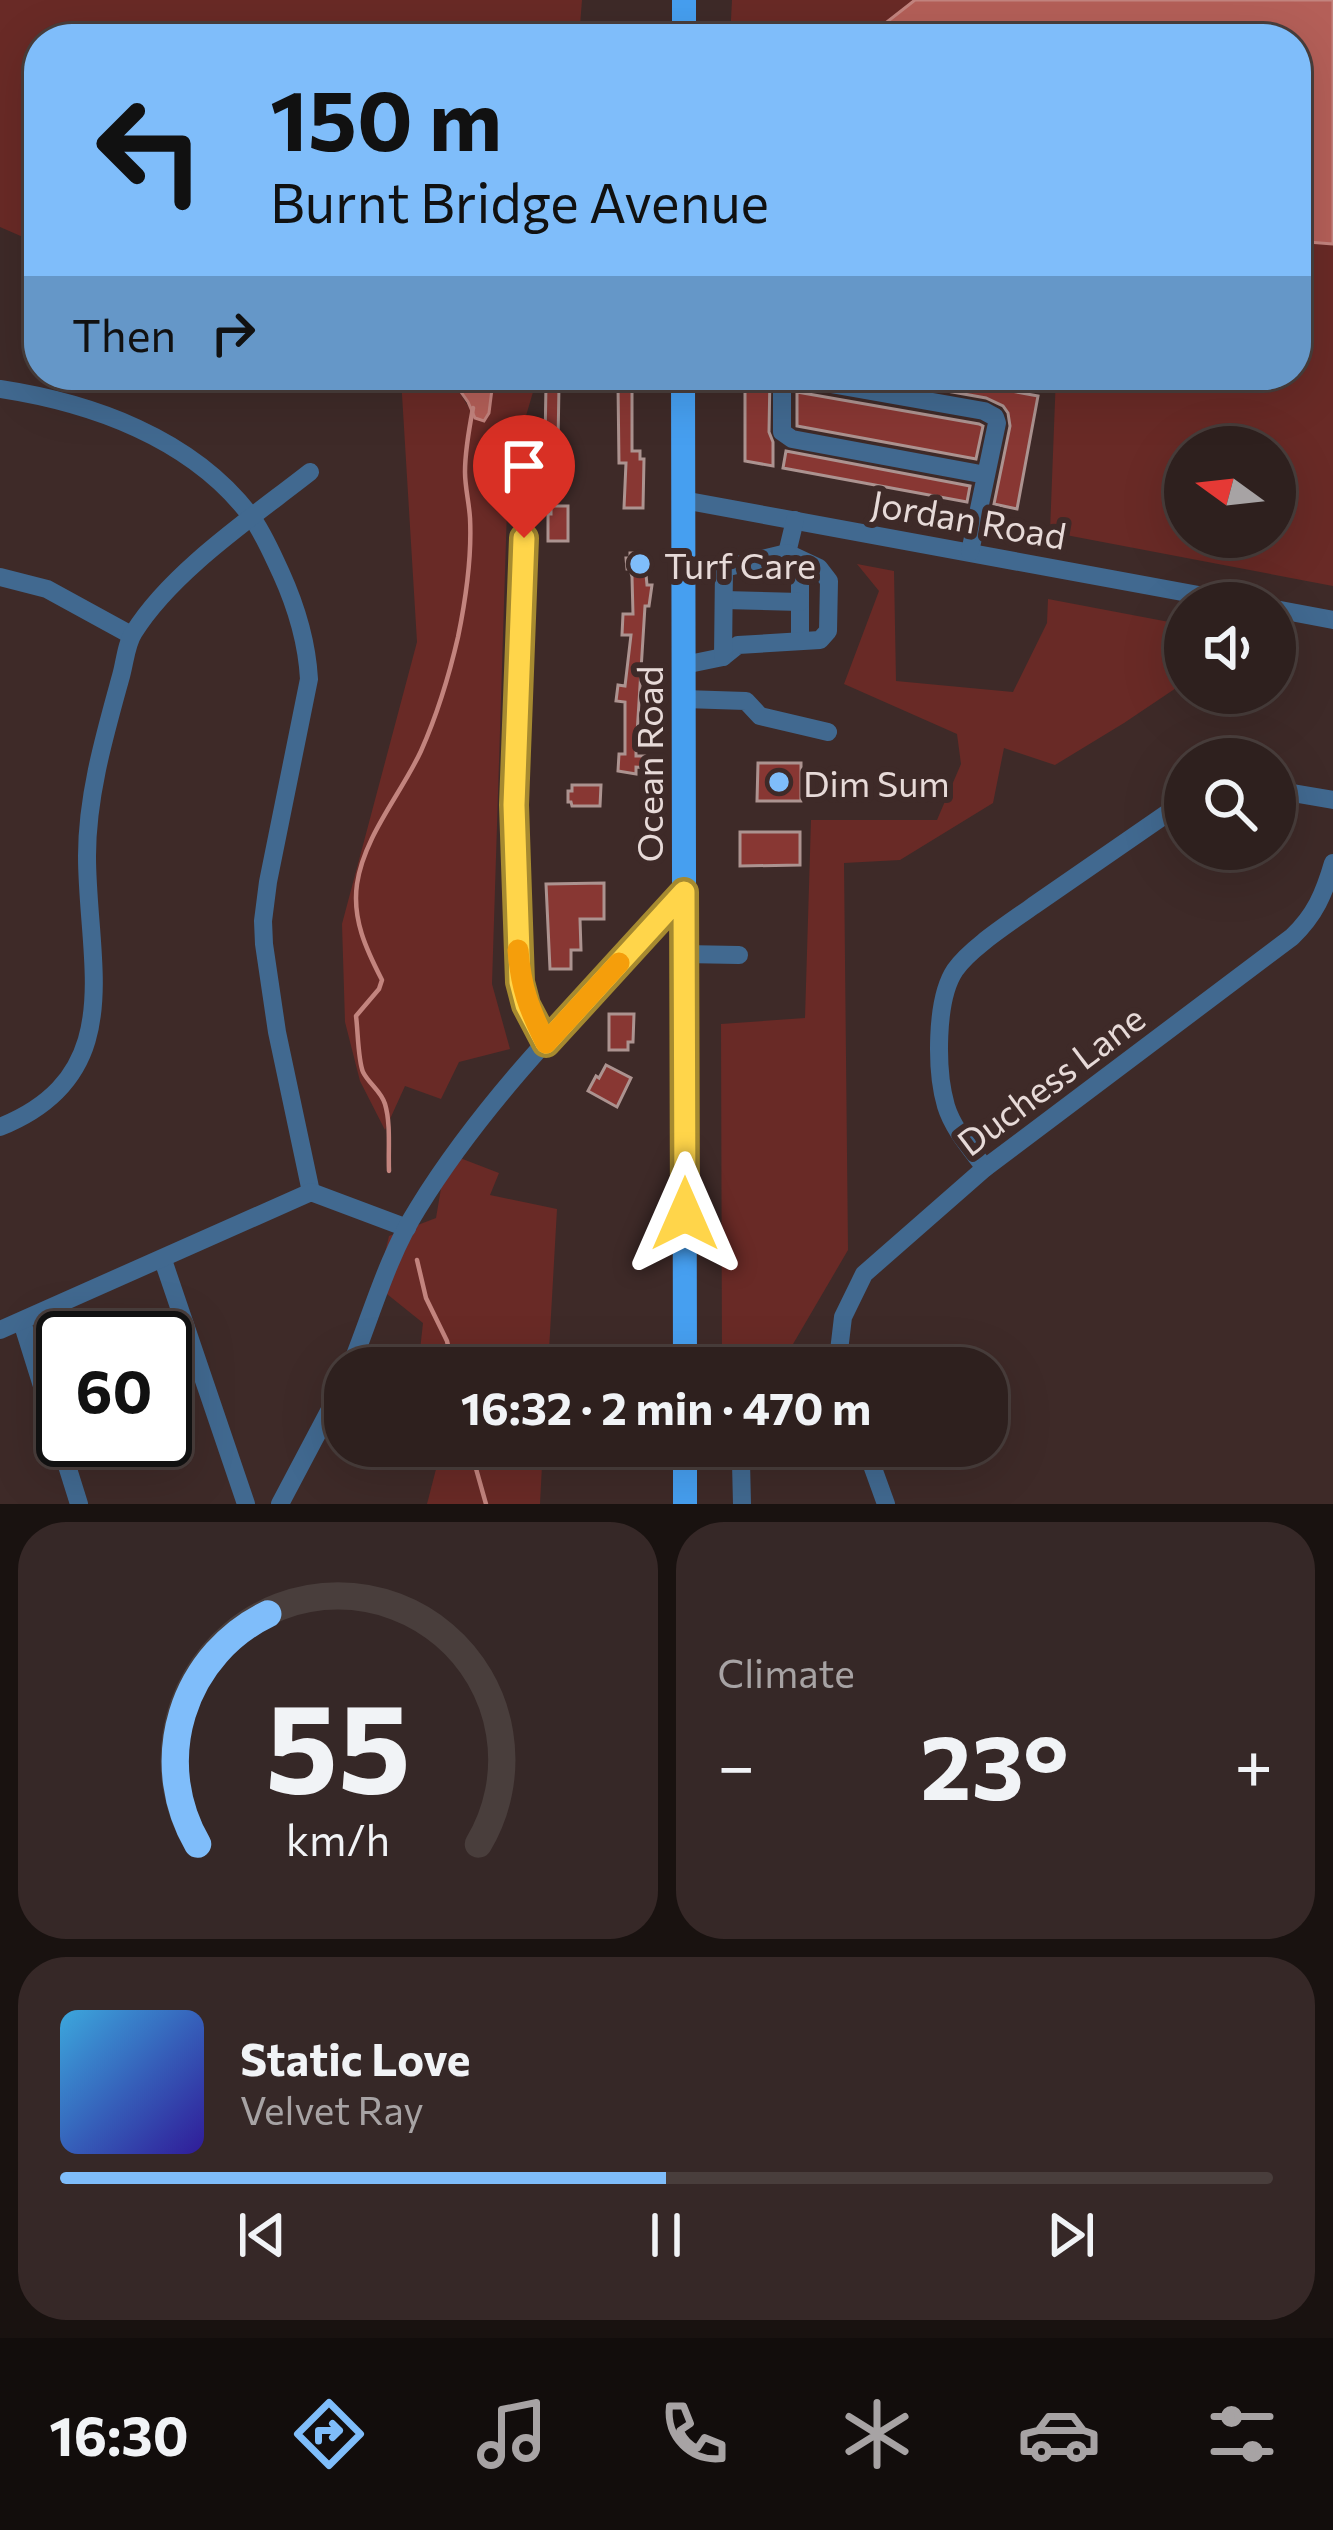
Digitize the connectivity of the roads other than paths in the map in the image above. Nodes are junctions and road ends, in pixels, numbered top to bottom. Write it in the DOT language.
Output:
graph roads {
  1 [pos="0,389"];
  2 [pos="683,390"];
  3 [pos="782,390"];
  4 [pos="861,390"];
  5 [pos="530,470"];
  6 [pos="310,472"];
  7 [pos="986,476"];
  8 [pos="683,500"];
  9 [pos="252,518"];
  10 [pos="795,520"];
  11 [pos="970,552"];
  12 [pos="788,553"];
  13 [pos="683,566"];
  14 [pos="724,568"];
  15 [pos="0,577"];
  16 [pos="1164,588"];
  17 [pos="724,600"];
  18 [pos="800,602"];
  19 [pos="1296,613"];
  20 [pos="1333,620"];
  21 [pos="131,635"];
  22 [pos="800,640"];
  23 [pos="723,657"];
  24 [pos="684,664"];
  25 [pos="684,699"];
  26 [pos="828,731"];
  27 [pos="1296,794"];
  28 [pos="1333,800"];
  29 [pos="1164,816"];
  30 [pos="1333,863"];
  31 [pos="684,892"];
  32 [pos="684,954"];
  33 [pos="739,955"];
  34 [pos="546,1043"];
  35 [pos="0,1126"];
  36 [pos="985,1168"];
  37 [pos="311,1192"];
  38 [pos="407,1228"];
  39 [pos="163,1259"];
  40 [pos="22,1322"];
  41 [pos="0,1330"];
  42 [pos="358,1347"];
  43 [pos="685,1347"];
  44 [pos="839,1347"];
  45 [pos="324,1421"];
  46 [pos="686,1467"];
  47 [pos="741,1467"];
  48 [pos="873,1467"];
  49 [pos="80,1504"];
  50 [pos="247,1504"];
  51 [pos="280,1504"];
  52 [pos="686,1504"];
  53 [pos="742,1504"];
  54 [pos="886,1504"];
  1 -- 9 [label="street"];
  2 -- 8 [label="main road, Ocean Road"];
  3 -- 7 [label="street"];
  4 -- 7 [label="street"];
  5 -- 34 [label="street"];
  6 -- 9 [label="street"];
  7 -- 11 [label="street"];
  8 -- 10 [label="street, Jordan Road"];
  8 -- 13 [label="main road, Ocean Road"];
  9 -- 21 [label="street"];
  9 -- 37 [label="street"];
  10 -- 11 [label="street, Jordan Road"];
  10 -- 12 [label="street"];
  11 -- 16 [label="street, Jordan Road"];
  12 -- 14 [label="street"];
  12 -- 18 [label="street"];
  12 -- 22 [label="street"];
  13 -- 14 [label="street"];
  13 -- 24 [label="main road, Ocean Road"];
  14 -- 17 [label="street"];
  15 -- 21 [label="street"];
  17 -- 18 [label="street"];
  17 -- 23 [label="street"];
  18 -- 22 [label="street"];
  19 -- 20 [label="street"];
  21 -- 35 [label="street"];
  22 -- 23 [label="street"];
  23 -- 24 [label="street"];
  24 -- 25 [label="main road, Ocean Road"];
  25 -- 26 [label="street"];
  25 -- 31 [label="main road, Ocean Road"];
  27 -- 28 [label="street"];
  29 -- 36 [label="street"];
  30 -- 36 [label="street, Duchess Lane"];
  31 -- 32 [label="main road, Ocean Road"];
  31 -- 34 [label="street"];
  32 -- 33 [label="street"];
  32 -- 43 [label="main road, Ocean Road"];
  34 -- 38 [label="street"];
  36 -- 44 [label="street, Duchess Lane"];
  37 -- 38 [label="street"];
  37 -- 39 [label="street"];
  38 -- 42 [label="street"];
  39 -- 40 [label="street"];
  39 -- 50 [label="street"];
  40 -- 41 [label="street"];
  40 -- 49 [label="street"];
  45 -- 51 [label="street"];
  46 -- 52 [label="main road"];
  47 -- 53 [label="street"];
  48 -- 54 [label="street"];
}
